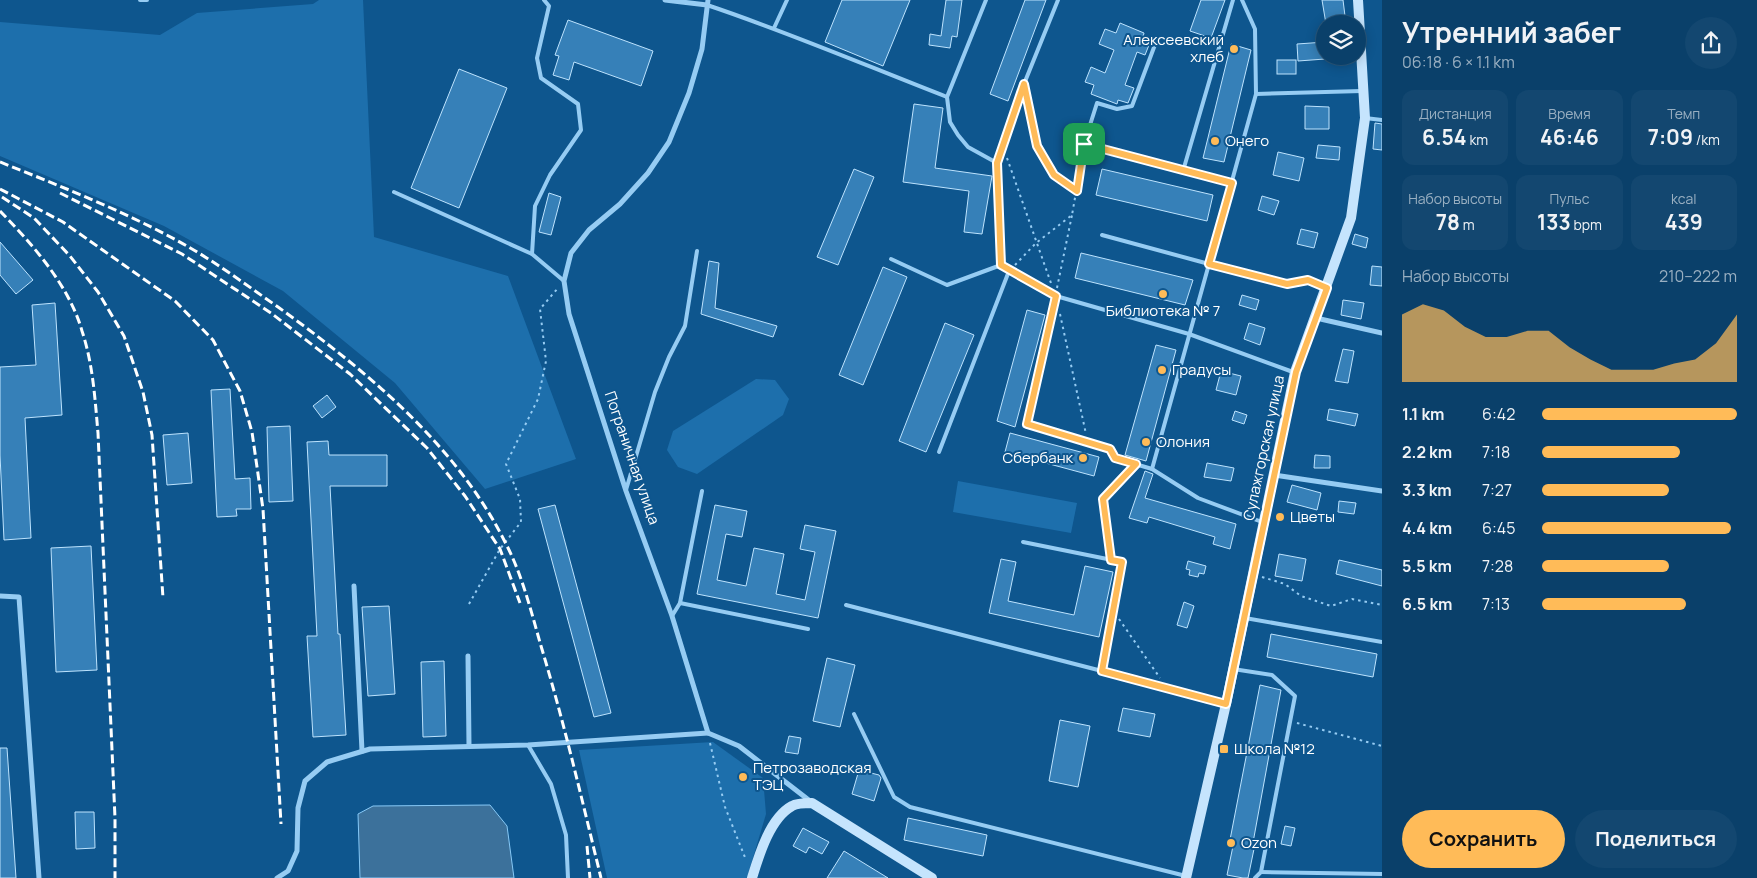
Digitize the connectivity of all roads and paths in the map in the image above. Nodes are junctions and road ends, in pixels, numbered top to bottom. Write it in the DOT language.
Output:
graph roads {
  1 [pos="140,0"];
  2 [pos="147,0"];
  3 [pos="544,0"];
  4 [pos="665,0"];
  5 [pos="787,0"];
  6 [pos="986,0"];
  7 [pos="1058,0"];
  8 [pos="1233,0"];
  9 [pos="1242,0"];
  10 [pos="1358,0"];
  11 [pos="707,2"];
  12 [pos="774,28"];
  13 [pos="1156,42"];
  14 [pos="1024,84"];
  15 [pos="1364,91"];
  16 [pos="1256,94"];
  17 [pos="947,97"];
  18 [pos="1365,118"];
  19 [pos="1382,120"];
  20 [pos="1084,144"];
  21 [pos="997,163"];
  22 [pos="1183,171"];
  23 [pos="1232,183"];
  24 [pos="1077,191"];
  25 [pos="394,192"];
  26 [pos="1072,215"];
  27 [pos="1102,235"];
  28 [pos="697,251"];
  29 [pos="532,254"];
  30 [pos="891,259"];
  31 [pos="1209,264"];
  32 [pos="1001,265"];
  33 [pos="1010,271"];
  34 [pos="564,281"];
  35 [pos="1327,288"];
  36 [pos="1056,296"];
  37 [pos="1316,318"];
  38 [pos="1382,333"];
  39 [pos="1189,334"];
  40 [pos="1296,372"];
  41 [pos="939,452"];
  42 [pos="1136,464"];
  43 [pos="1152,469"];
  44 [pos="1272,475"];
  45 [pos="626,491"];
  46 [pos="702,491"];
  47 [pos="1382,491"];
  48 [pos="1262,522"];
  49 [pos="1023,542"];
  50 [pos="1111,560"];
  51 [pos="1252,574"];
  52 [pos="354,586"];
  53 [pos="0,596"];
  54 [pos="680,603"];
  55 [pos="469,604"];
  56 [pos="1382,605"];
  57 [pos="846,606"];
  58 [pos="1113,610"];
  59 [pos="672,616"];
  60 [pos="1243,618"];
  61 [pos="808,629"];
  62 [pos="1382,642"];
  63 [pos="468,656"];
  64 [pos="1232,668"];
  65 [pos="1102,671"];
  66 [pos="1168,688"];
  67 [pos="1226,704"];
  68 [pos="854,714"];
  69 [pos="1290,721"];
  70 [pos="708,733"];
  71 [pos="528,745"];
  72 [pos="469,746"];
  73 [pos="1382,746"];
  74 [pos="362,751"];
  75 [pos="812,803"];
  76 [pos="1261,872"];
  77 [pos="1382,874"];
  78 [pos="752,877"];
  79 [pos="1186,877"];
  80 [pos="39,878"];
  81 [pos="277,878"];
  82 [pos="568,878"];
  83 [pos="932,878"];
  84 [pos="1255,878"];
  1 -- 2 [label="lane"];
  3 -- 29 [label="lane"];
  4 -- 11 [label="street"];
  5 -- 12 [label="lane"];
  6 -- 17 [label="lane"];
  7 -- 14 [label="lane"];
  8 -- 22 [label="lane"];
  9 -- 16 [label="lane"];
  10 -- 15 [label="main road, Сулажгорская улица"];
  11 -- 12 [label="lane"];
  11 -- 34 [label="street, Пограничная улица"];
  12 -- 17 [label="lane"];
  13 -- 20 [label="lane"];
  14 -- 21 [label="lane"];
  14 -- 24 [label="path"];
  15 -- 16 [label="lane"];
  15 -- 18 [label="main road, Сулажгорская улица"];
  16 -- 23 [label="lane"];
  17 -- 21 [label="lane"];
  18 -- 19 [label="lane"];
  18 -- 35 [label="main road, Сулажгорская улица"];
  20 -- 22 [label="lane"];
  20 -- 24 [label="path"];
  21 -- 32 [label="lane"];
  22 -- 23 [label="lane"];
  23 -- 31 [label="lane"];
  24 -- 26 [label="path"];
  25 -- 29 [label="lane"];
  26 -- 33 [label="path"];
  26 -- 36 [label="path"];
  27 -- 31 [label="lane"];
  28 -- 45 [label="lane"];
  29 -- 34 [label="lane"];
  30 -- 32 [label="lane"];
  31 -- 35 [label="path"];
  31 -- 39 [label="lane"];
  32 -- 33 [label="lane"];
  33 -- 36 [label="lane"];
  33 -- 41 [label="lane"];
  34 -- 45 [label="street, Пограничная улица"];
  34 -- 55 [label="path"];
  35 -- 37 [label="main road, Сулажгорская улица"];
  36 -- 39 [label="lane"];
  36 -- 42 [label="lane"];
  37 -- 38 [label="street"];
  37 -- 40 [label="main road, Сулажгорская улица"];
  39 -- 40 [label="lane"];
  39 -- 43 [label="lane"];
  40 -- 44 [label="main road, Сулажгорская улица"];
  42 -- 43 [label="lane"];
  42 -- 50 [label="path"];
  43 -- 48 [label="lane"];
  44 -- 47 [label="street"];
  44 -- 48 [label="main road, Сулажгорская улица"];
  45 -- 59 [label="street, Пограничная улица"];
  46 -- 54 [label="lane"];
  48 -- 51 [label="main road, Сулажгорская улица"];
  49 -- 50 [label="lane"];
  50 -- 58 [label="lane"];
  51 -- 56 [label="path"];
  51 -- 60 [label="main road, Сулажгорская улица"];
  52 -- 74 [label="street"];
  53 -- 80 [label="street"];
  54 -- 59 [label="lane"];
  54 -- 61 [label="lane"];
  57 -- 65 [label="lane"];
  58 -- 65 [label="lane"];
  58 -- 66 [label="path"];
  59 -- 70 [label="street, Пограничная улица"];
  60 -- 62 [label="lane"];
  60 -- 64 [label="main road, Сулажгорская улица"];
  63 -- 72 [label="street"];
  64 -- 67 [label="main road, Сулажгорская улица"];
  64 -- 69 [label="lane"];
  65 -- 66 [label="lane"];
  66 -- 67 [label="lane"];
  67 -- 79 [label="main road, Сулажгорская улица"];
  68 -- 79 [label="lane"];
  69 -- 73 [label="path"];
  69 -- 76 [label="lane"];
  70 -- 71 [label="street"];
  70 -- 75 [label="street"];
  70 -- 78 [label="path"];
  71 -- 72 [label="street"];
  71 -- 82 [label="lane"];
  72 -- 74 [label="street"];
  74 -- 81 [label="street"];
  75 -- 78 [label="main road"];
  75 -- 83 [label="main road"];
  76 -- 77 [label="lane"];
  76 -- 84 [label="lane"];
}
